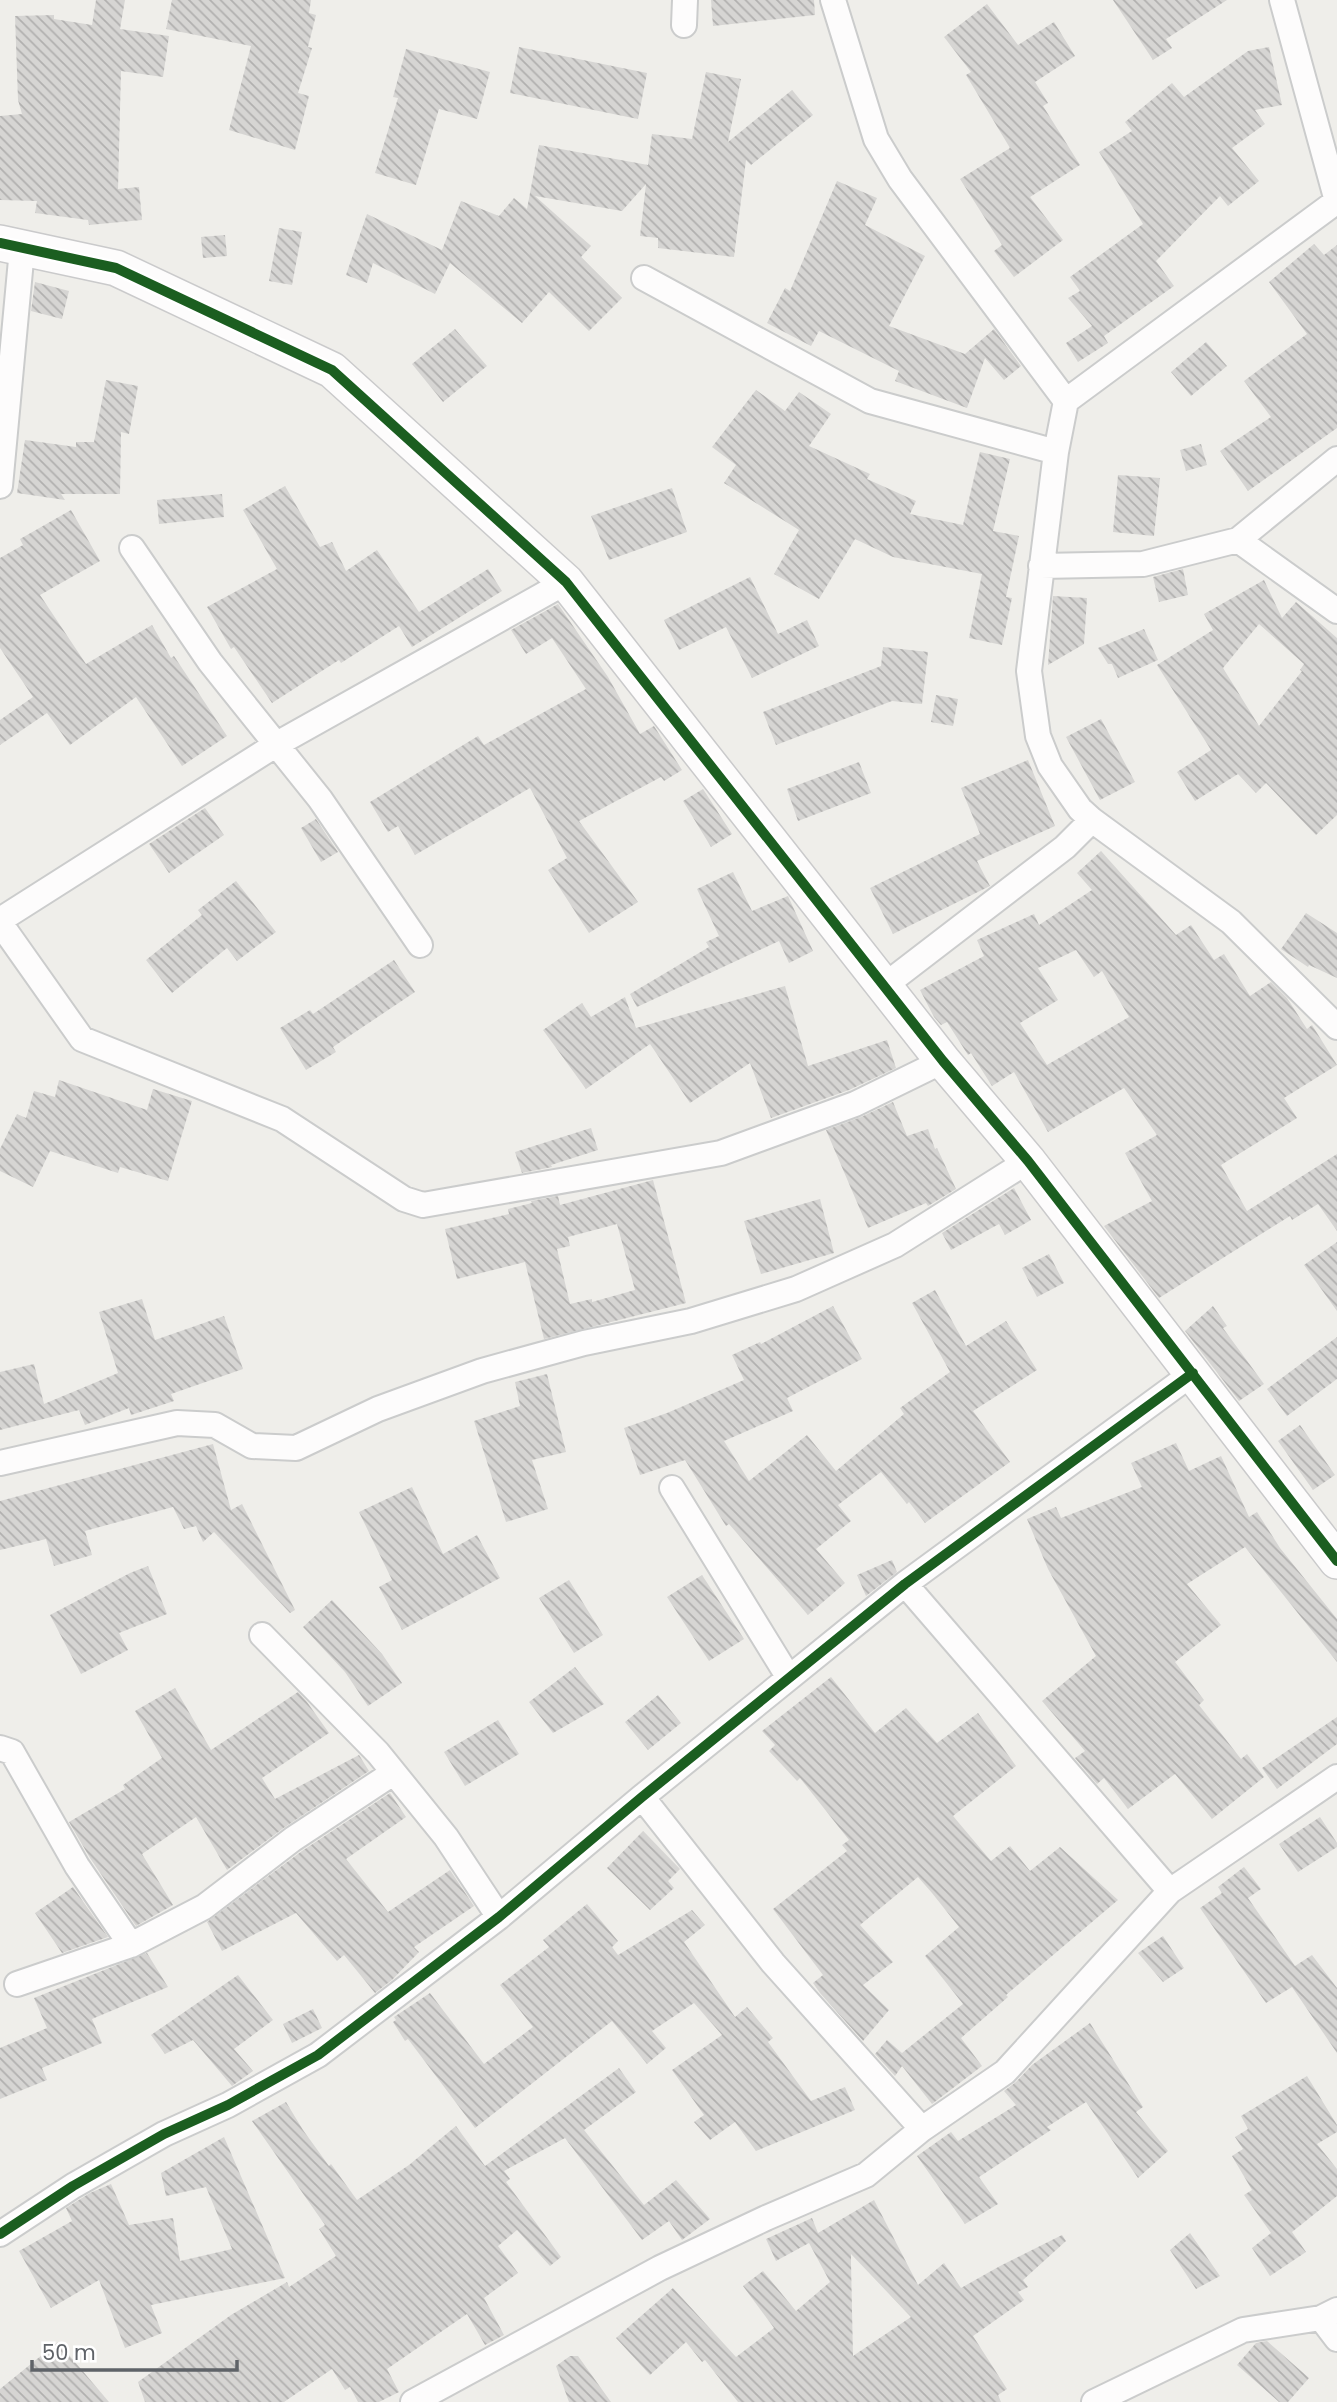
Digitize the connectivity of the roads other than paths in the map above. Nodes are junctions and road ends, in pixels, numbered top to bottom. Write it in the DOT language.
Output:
graph roads {
  1 [pos="685,0"];
  2 [pos="834,0"];
  3 [pos="1282,0"];
  4 [pos="684,25"];
  5 [pos="1337,201"];
  6 [pos="11,246"];
  7 [pos="644,278"];
  8 [pos="1066,401"];
  9 [pos="1056,452"];
  10 [pos="1337,459"];
  11 [pos="0,486"];
  12 [pos="1238,540"];
  13 [pos="132,548"];
  14 [pos="1041,566"];
  15 [pos="566,582"];
  16 [pos="1337,611"];
  17 [pos="277,744"];
  18 [pos="1092,820"];
  19 [pos="0,921"];
  20 [pos="420,945"];
  21 [pos="884,986"];
  22 [pos="1337,1027"];
  23 [pos="943,1061"];
  24 [pos="1028,1161"];
  25 [pos="1193,1373"];
  26 [pos="0,1463"];
  27 [pos="672,1488"];
  28 [pos="1337,1561"];
  29 [pos="905,1584"];
  30 [pos="262,1635"];
  31 [pos="789,1678"];
  32 [pos="0,1748"];
  33 [pos="393,1773"];
  34 [pos="1337,1777"];
  35 [pos="642,1797"];
  36 [pos="1170,1891"];
  37 [pos="499,1917"];
  38 [pos="131,1945"];
  39 [pos="17,1984"];
  40 [pos="922,2130"];
  41 [pos="0,2234"];
  42 [pos="1329,2314"];
  43 [pos="1337,2339"];
  44 [pos="451,2393"];
  45 [pos="413,2402"];
  46 [pos="1094,2402"];
  1 -- 4 [label="street"];
  2 -- 8 [label="street"];
  3 -- 5 [label="street"];
  5 -- 8 [label="street"];
  6 -- 11 [label="street"];
  6 -- 15 [label="street"];
  7 -- 9 [label="street"];
  8 -- 9 [label="street"];
  9 -- 14 [label="street"];
  10 -- 12 [label="street"];
  12 -- 14 [label="street"];
  12 -- 16 [label="street"];
  13 -- 17 [label="street"];
  14 -- 18 [label="street"];
  15 -- 17 [label="street"];
  15 -- 21 [label="street"];
  17 -- 19 [label="street"];
  17 -- 20 [label="street"];
  18 -- 21 [label="street"];
  18 -- 22 [label="street"];
  19 -- 23 [label="street"];
  21 -- 23 [label="street"];
  23 -- 24 [label="street"];
  24 -- 25 [label="street"];
  24 -- 26 [label="street"];
  25 -- 28 [label="street"];
  25 -- 29 [label="street"];
  27 -- 31 [label="street"];
  29 -- 31 [label="street"];
  29 -- 36 [label="street"];
  30 -- 33 [label="street"];
  31 -- 35 [label="street"];
  32 -- 38 [label="street"];
  33 -- 37 [label="street"];
  33 -- 38 [label="street"];
  34 -- 36 [label="street"];
  35 -- 37 [label="street"];
  35 -- 40 [label="street"];
  36 -- 40 [label="street"];
  37 -- 41 [label="street"];
  38 -- 39 [label="street"];
  40 -- 44 [label="street"];
  42 -- 43 [label="street"];
  42 -- 46 [label="street"];
  44 -- 45 [label="street"];
}
